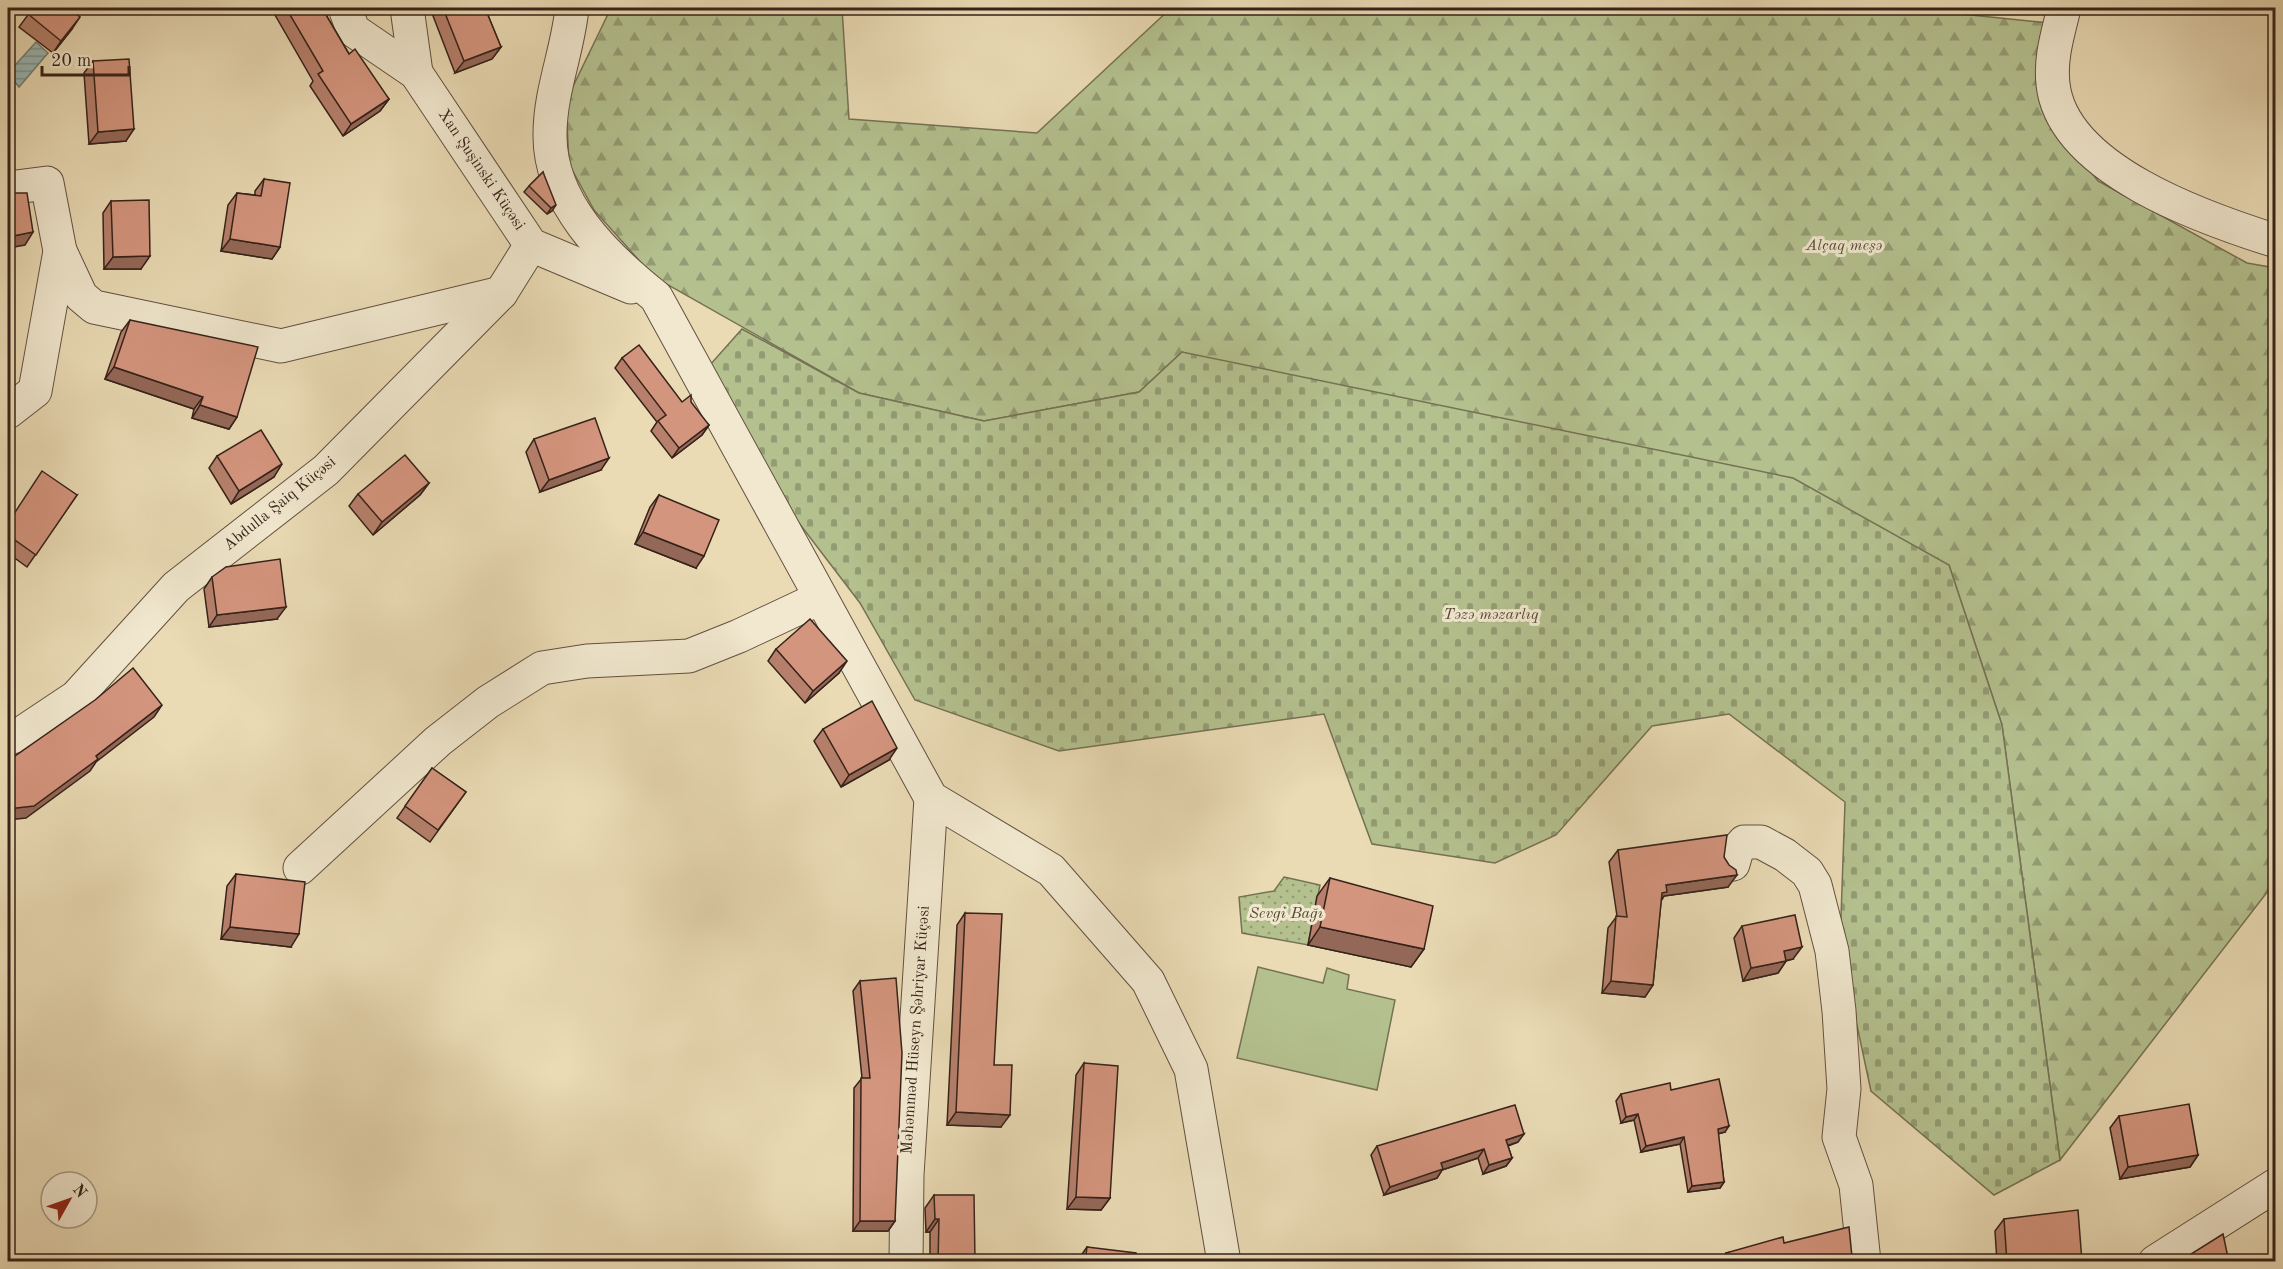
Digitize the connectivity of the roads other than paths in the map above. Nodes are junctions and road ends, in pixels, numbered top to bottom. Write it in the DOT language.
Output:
graph roads {
  1 [pos="345,8"];
  2 [pos="407,8"];
  3 [pos="572,8"];
  4 [pos="2064,8"];
  5 [pos="416,73"];
  6 [pos="8,188"];
  7 [pos="2276,241"];
  8 [pos="531,245"];
  9 [pos="60,251"];
  10 [pos="501,293"];
  11 [pos="656,297"];
  12 [pos="8,412"];
  13 [pos="819,598"];
  14 [pos="8,738"];
  15 [pos="931,798"];
  16 [pos="1733,864"];
  17 [pos="300,868"];
  18 [pos="2276,1185"];
  19 [pos="906,1262"];
  20 [pos="1224,1262"];
  21 [pos="1864,1262"];
  22 [pos="2155,1262"];
  1 -- 5 [label="street, Xan Şuşinski Küçəsi"];
  2 -- 5 [label="street, Xan Şuşinski Küçəsi"];
  3 -- 11 [label="street"];
  4 -- 7 [label="street"];
  5 -- 8 [label="street, Xan Şuşinski Küçəsi"];
  6 -- 9 [label="street"];
  8 -- 10 [label="street, Abdulla Şaiq Küçəsi"];
  8 -- 11 [label="street, Xan Şuşinski Küçəsi"];
  9 -- 10 [label="street"];
  9 -- 12 [label="street"];
  10 -- 14 [label="street, Abdulla Şaiq Küçəsi"];
  11 -- 13 [label="street"];
  13 -- 15 [label="street"];
  13 -- 17 [label="street"];
  15 -- 19 [label="street, Məhəmməd Hüseyn Şəhriyar Küçəsi"];
  15 -- 20 [label="street"];
  16 -- 21 [label="street"];
  18 -- 22 [label="street"];
}
